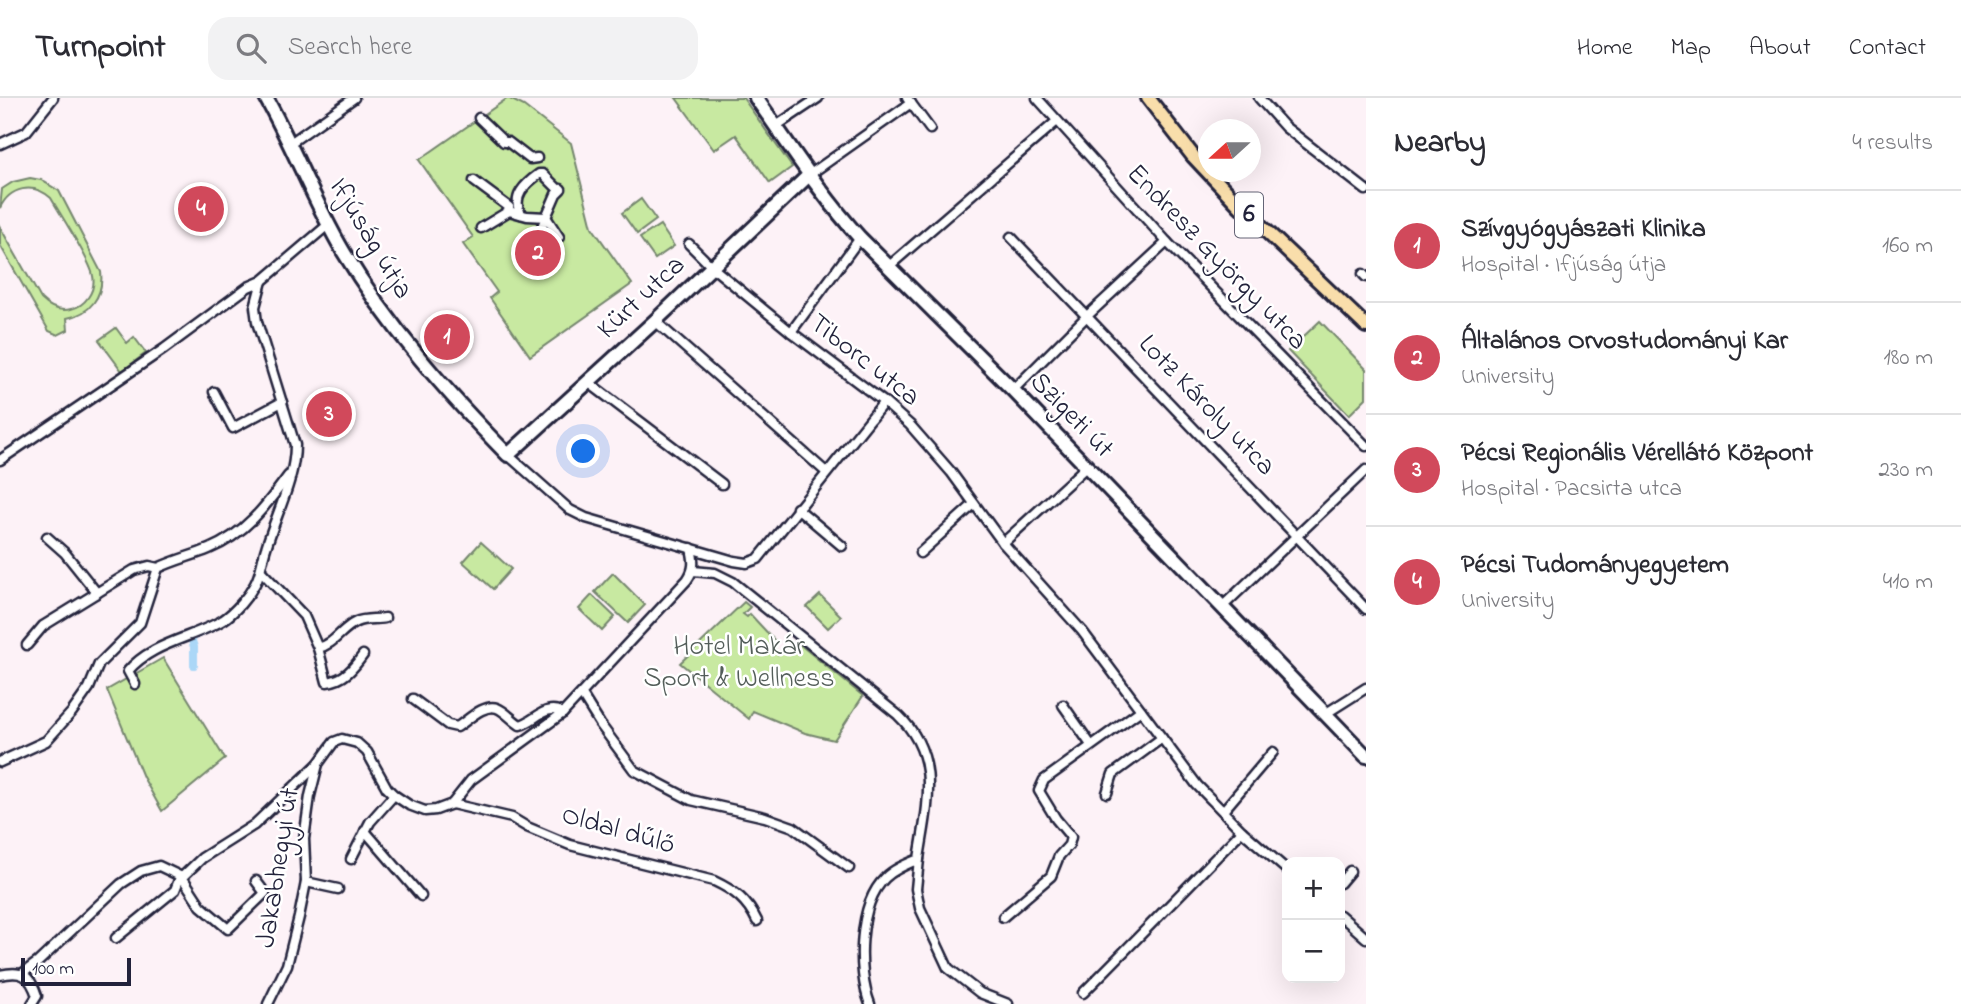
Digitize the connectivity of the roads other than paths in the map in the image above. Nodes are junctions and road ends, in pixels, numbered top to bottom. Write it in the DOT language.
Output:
graph roads {
  1 [pos="53,98"];
  2 [pos="266,98"];
  3 [pos="354,98"];
  4 [pos="756,98"];
  5 [pos="818,98"];
  6 [pos="1037,98"];
  7 [pos="1148,98"];
  8 [pos="1259,98"];
  9 [pos="909,101"];
  10 [pos="479,118"];
  11 [pos="1057,121"];
  12 [pos="776,126"];
  13 [pos="930,129"];
  14 [pos="0,144"];
  15 [pos="289,144"];
  16 [pos="541,173"];
  17 [pos="808,175"];
  18 [pos="474,181"];
  19 [pos="1366,190"];
  20 [pos="512,208"];
  21 [pos="534,216"];
  22 [pos="546,217"];
  23 [pos="329,224"];
  24 [pos="541,226"];
  25 [pos="481,228"];
  26 [pos="559,237"];
  27 [pos="1011,237"];
  28 [pos="860,238"];
  29 [pos="1167,242"];
  30 [pos="689,244"];
  31 [pos="712,267"];
  32 [pos="888,267"];
  33 [pos="533,270"];
  34 [pos="262,281"];
  35 [pos="248,287"];
  36 [pos="258,294"];
  37 [pos="1087,316"];
  38 [pos="655,321"];
  39 [pos="1366,326"];
  40 [pos="791,332"];
  41 [pos="588,382"];
  42 [pos="1013,390"];
  43 [pos="214,392"];
  44 [pos="282,402"];
  45 [pos="884,402"];
  46 [pos="1366,446"];
  47 [pos="508,454"];
  48 [pos="0,460"];
  49 [pos="1086,467"];
  50 [pos="1366,470"];
  51 [pos="826,472"];
  52 [pos="289,474"];
  53 [pos="722,484"];
  54 [pos="974,504"];
  55 [pos="797,508"];
  56 [pos="1298,535"];
  57 [pos="47,537"];
  58 [pos="1003,543"];
  59 [pos="842,546"];
  60 [pos="691,548"];
  61 [pos="920,553"];
  62 [pos="158,568"];
  63 [pos="261,571"];
  64 [pos="693,571"];
  65 [pos="97,593"];
  66 [pos="1222,607"];
  67 [pos="1366,608"];
  68 [pos="385,618"];
  69 [pos="27,645"];
  70 [pos="318,648"];
  71 [pos="363,655"];
  72 [pos="135,684"];
  73 [pos="1366,688"];
  74 [pos="582,695"];
  75 [pos="413,699"];
  76 [pos="1063,705"];
  77 [pos="1141,710"];
  78 [pos="563,713"];
  79 [pos="1325,714"];
  80 [pos="1162,738"];
  81 [pos="1091,745"];
  82 [pos="1273,752"];
  83 [pos="1366,756"];
  84 [pos="0,762"];
  85 [pos="318,764"];
  86 [pos="1107,793"];
  87 [pos="394,796"];
  88 [pos="452,804"];
  89 [pos="1223,811"];
  90 [pos="365,831"];
  91 [pos="1242,831"];
  92 [pos="351,859"];
  93 [pos="919,859"];
  94 [pos="1282,866"];
  95 [pos="849,869"];
  96 [pos="1350,871"];
  97 [pos="182,877"];
  98 [pos="1345,877"];
  99 [pos="256,881"];
  100 [pos="306,882"];
  101 [pos="338,889"];
  102 [pos="421,896"];
  103 [pos="1003,917"];
  104 [pos="1345,919"];
  105 [pos="757,921"];
  106 [pos="1366,938"];
  107 [pos="116,939"];
  108 [pos="23,973"];
  109 [pos="0,975"];
  110 [pos="1083,993"];
  111 [pos="32,1004"];
  112 [pos="268,1004"];
  113 [pos="870,1004"];
  114 [pos="1008,1004"];
  1 -- 14 [label="street"];
  2 -- 15 [label="street, Ifjúság útja"];
  3 -- 15 [label="street"];
  4 -- 12 [label="street, Szigeti út"];
  5 -- 12 [label="street"];
  6 -- 11 [label="street, Endresz György utca"];
  7 -- 39 [label="main road, 6"];
  8 -- 19 [label="street"];
  9 -- 13 [label="street"];
  9 -- 17 [label="street"];
  10 -- 16 [label="street"];
  11 -- 29 [label="street, Endresz György utca"];
  11 -- 32 [label="street"];
  12 -- 17 [label="street, Szigeti út"];
  15 -- 23 [label="street, Ifjúság útja"];
  16 -- 20 [label="street"];
  16 -- 22 [label="street"];
  17 -- 28 [label="street, Szigeti út"];
  17 -- 31 [label="street, Kürt utca"];
  18 -- 20 [label="street"];
  20 -- 21 [label="street"];
  20 -- 25 [label="street"];
  21 -- 22 [label="street"];
  21 -- 24 [label="street"];
  22 -- 24 [label="street"];
  22 -- 26 [label="street"];
  23 -- 34 [label="street"];
  23 -- 47 [label="street, Ifjúság útja"];
  24 -- 33 [label="street"];
  27 -- 37 [label="street, Lotz Károly utca"];
  28 -- 32 [label="street, Szigeti út"];
  28 -- 40 [label="street"];
  29 -- 37 [label="street"];
  29 -- 46 [label="street, Endresz György utca"];
  30 -- 31 [label="street, Tiborc utca"];
  31 -- 38 [label="street, Kürt utca"];
  31 -- 40 [label="street, Tiborc utca"];
  32 -- 42 [label="street, Szigeti út"];
  34 -- 35 [label="street"];
  34 -- 36 [label="street"];
  35 -- 36 [label="street"];
  35 -- 48 [label="street"];
  36 -- 44 [label="street"];
  37 -- 42 [label="street"];
  37 -- 56 [label="street, Lotz Károly utca"];
  38 -- 41 [label="street, Kürt utca"];
  38 -- 51 [label="street"];
  40 -- 45 [label="street, Tiborc utca"];
  41 -- 47 [label="street, Kürt utca"];
  41 -- 53 [label="street"];
  42 -- 49 [label="street, Szigeti út"];
  43 -- 44 [label="street"];
  44 -- 52 [label="street"];
  45 -- 51 [label="street"];
  45 -- 54 [label="street, Tiborc utca"];
  47 -- 60 [label="street"];
  49 -- 58 [label="street"];
  49 -- 66 [label="street, Szigeti út"];
  50 -- 56 [label="street"];
  51 -- 55 [label="street"];
  52 -- 62 [label="street"];
  52 -- 63 [label="street"];
  54 -- 58 [label="street, Tiborc utca"];
  54 -- 61 [label="street"];
  55 -- 59 [label="street"];
  55 -- 60 [label="street"];
  56 -- 66 [label="street"];
  56 -- 67 [label="street, Lotz Károly utca"];
  57 -- 65 [label="street"];
  58 -- 77 [label="street, Tiborc utca"];
  60 -- 64 [label="street"];
  62 -- 65 [label="street"];
  62 -- 84 [label="street"];
  63 -- 70 [label="street"];
  63 -- 72 [label="street"];
  64 -- 74 [label="street"];
  64 -- 93 [label="street"];
  65 -- 69 [label="street"];
  66 -- 79 [label="street, Szigeti út"];
  68 -- 70 [label="street"];
  70 -- 71 [label="street"];
  73 -- 79 [label="street"];
  74 -- 78 [label="street"];
  74 -- 95 [label="street"];
  75 -- 78 [label="street"];
  76 -- 81 [label="street"];
  77 -- 80 [label="street, Tiborc utca"];
  77 -- 81 [label="street"];
  78 -- 88 [label="street"];
  79 -- 83 [label="street, Szigeti út"];
  80 -- 86 [label="street"];
  80 -- 89 [label="street, Tiborc utca"];
  81 -- 103 [label="street"];
  82 -- 89 [label="street"];
  85 -- 87 [label="street, Jakabhegyi út"];
  85 -- 97 [label="street"];
  85 -- 100 [label="street, Jakabhegyi út"];
  87 -- 88 [label="street"];
  87 -- 90 [label="street"];
  88 -- 105 [label="street, Oldal dűlő"];
  89 -- 91 [label="street, Tiborc utca"];
  90 -- 92 [label="street"];
  90 -- 102 [label="street"];
  91 -- 94 [label="street, Tiborc utca"];
  91 -- 110 [label="street"];
  93 -- 113 [label="street"];
  93 -- 114 [label="street"];
  96 -- 98 [label="street"];
  97 -- 99 [label="street"];
  97 -- 107 [label="street"];
  97 -- 108 [label="street"];
  100 -- 101 [label="street"];
  100 -- 112 [label="street, Jakabhegyi út"];
  104 -- 106 [label="street"];
  108 -- 109 [label="street"];
  108 -- 111 [label="street"];
}
